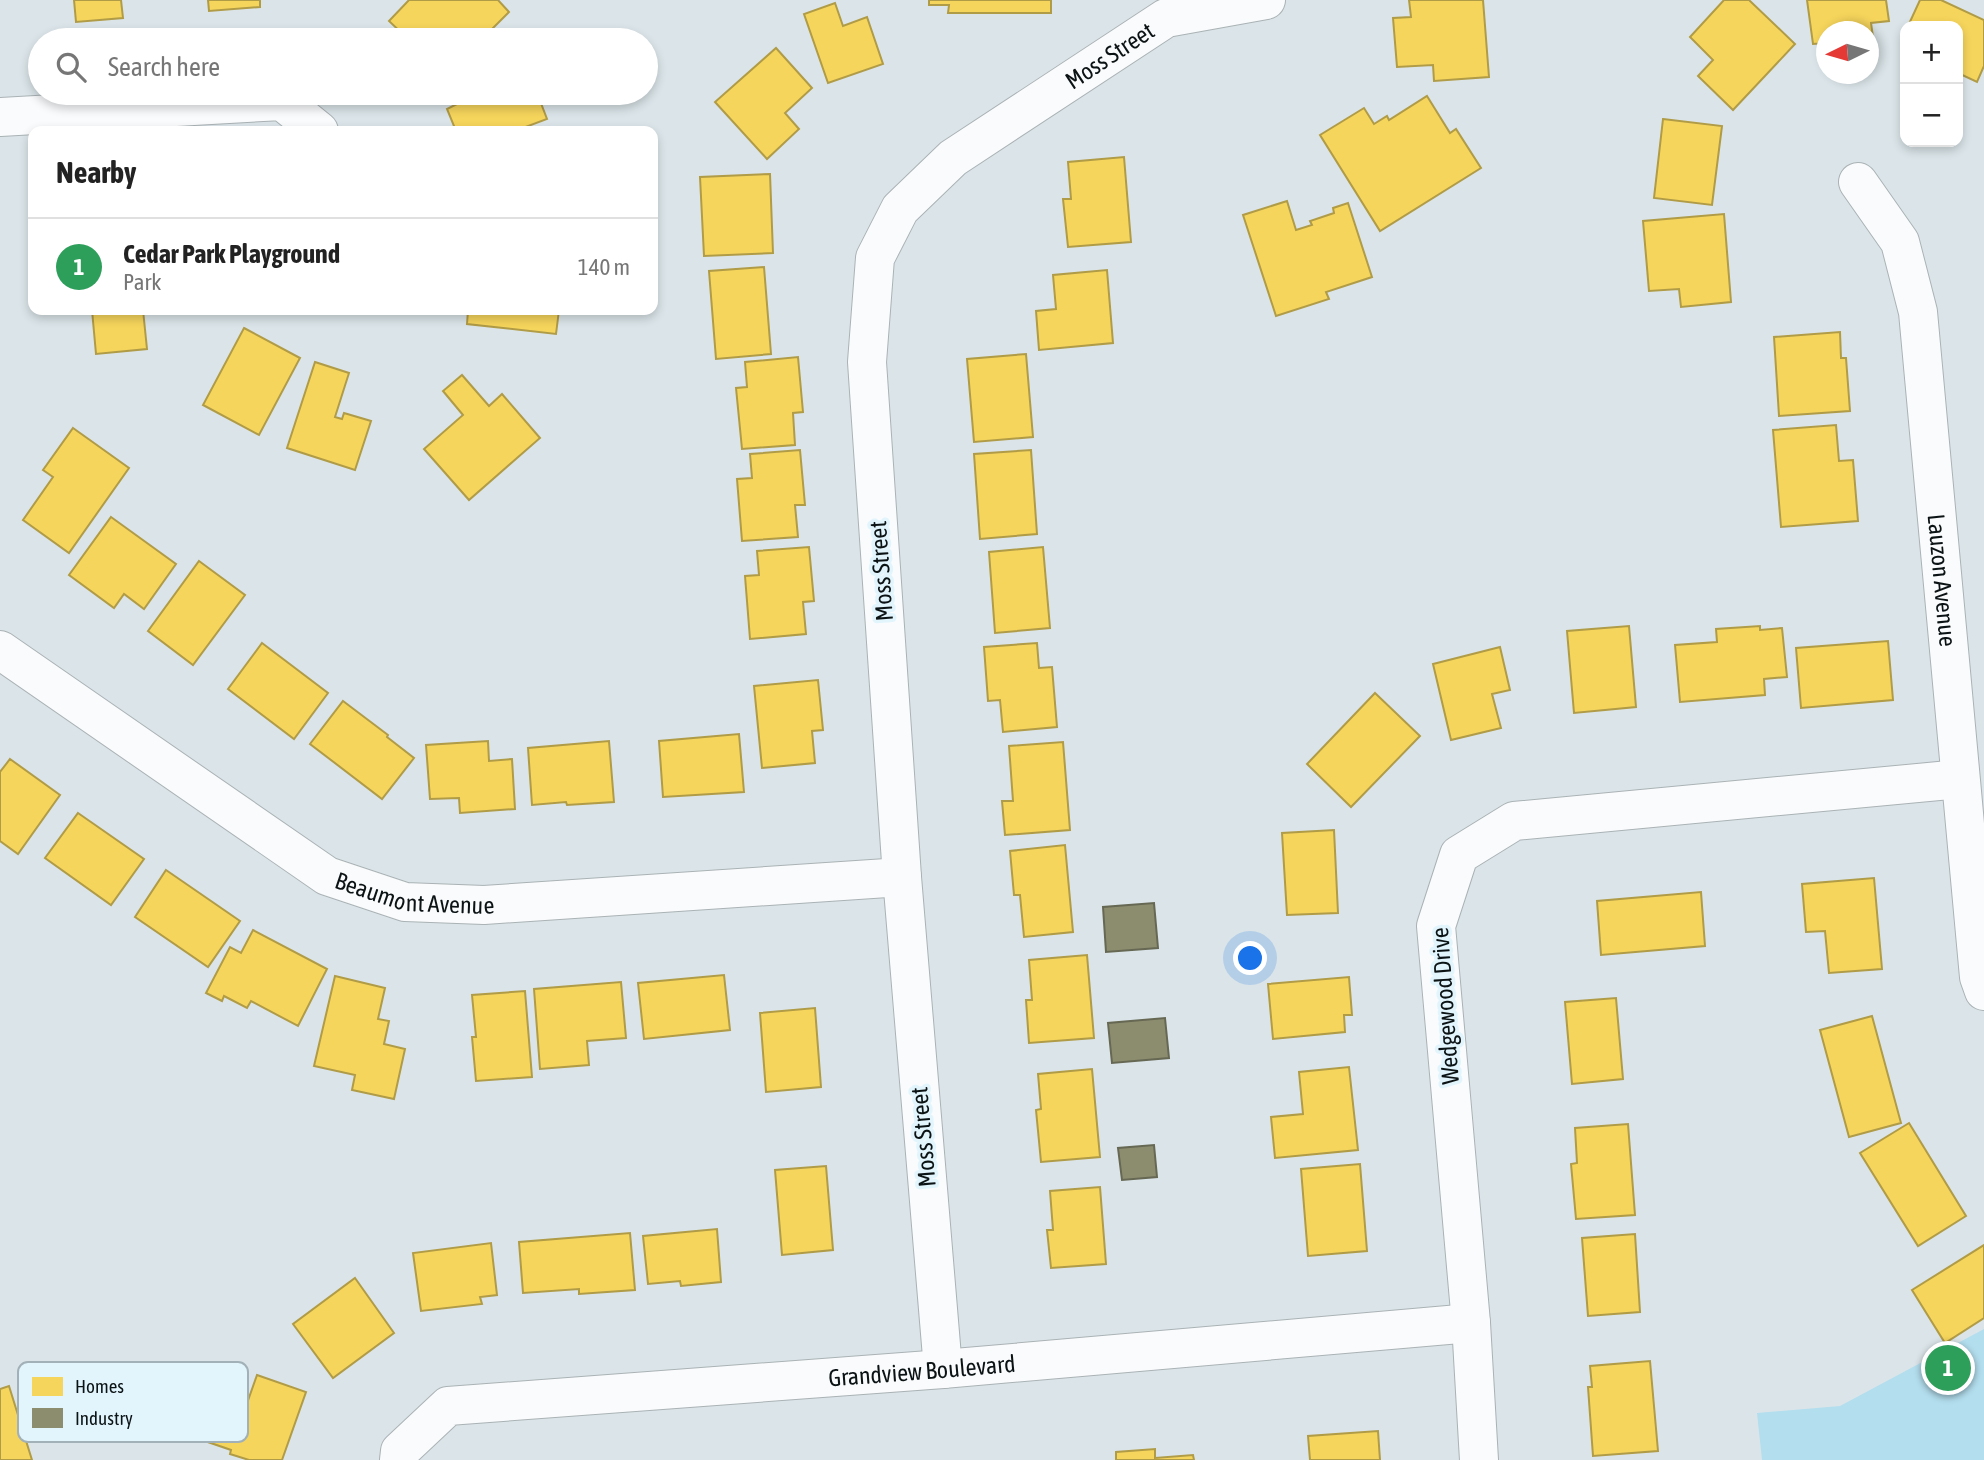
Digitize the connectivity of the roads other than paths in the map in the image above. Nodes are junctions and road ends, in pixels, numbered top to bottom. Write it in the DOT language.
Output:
graph roads {
  1 [pos="1266,0"];
  2 [pos="212,105"];
  3 [pos="287,105"];
  4 [pos="0,117"];
  5 [pos="313,126"];
  6 [pos="1858,182"];
  7 [pos="0,650"];
  8 [pos="1960,779"];
  9 [pos="902,877"];
  10 [pos="1984,991"];
  11 [pos="1471,1323"];
  12 [pos="943,1368"];
  13 [pos="399,1460"];
  14 [pos="1479,1460"];
  1 -- 9 [label="street, Moss Street"];
  2 -- 4 [label="street"];
  3 -- 5 [label="street"];
  6 -- 8 [label="street, Lauzon Avenue"];
  7 -- 9 [label="street, Beaumont Avenue"];
  8 -- 10 [label="street, Lauzon Avenue"];
  8 -- 11 [label="street, Wedgewood Drive"];
  9 -- 12 [label="street, Moss Street"];
  11 -- 12 [label="street, Grandview Boulevard"];
  11 -- 14 [label="street, Wedgewood Drive"];
  12 -- 13 [label="street, Grandview Boulevard"];
}
